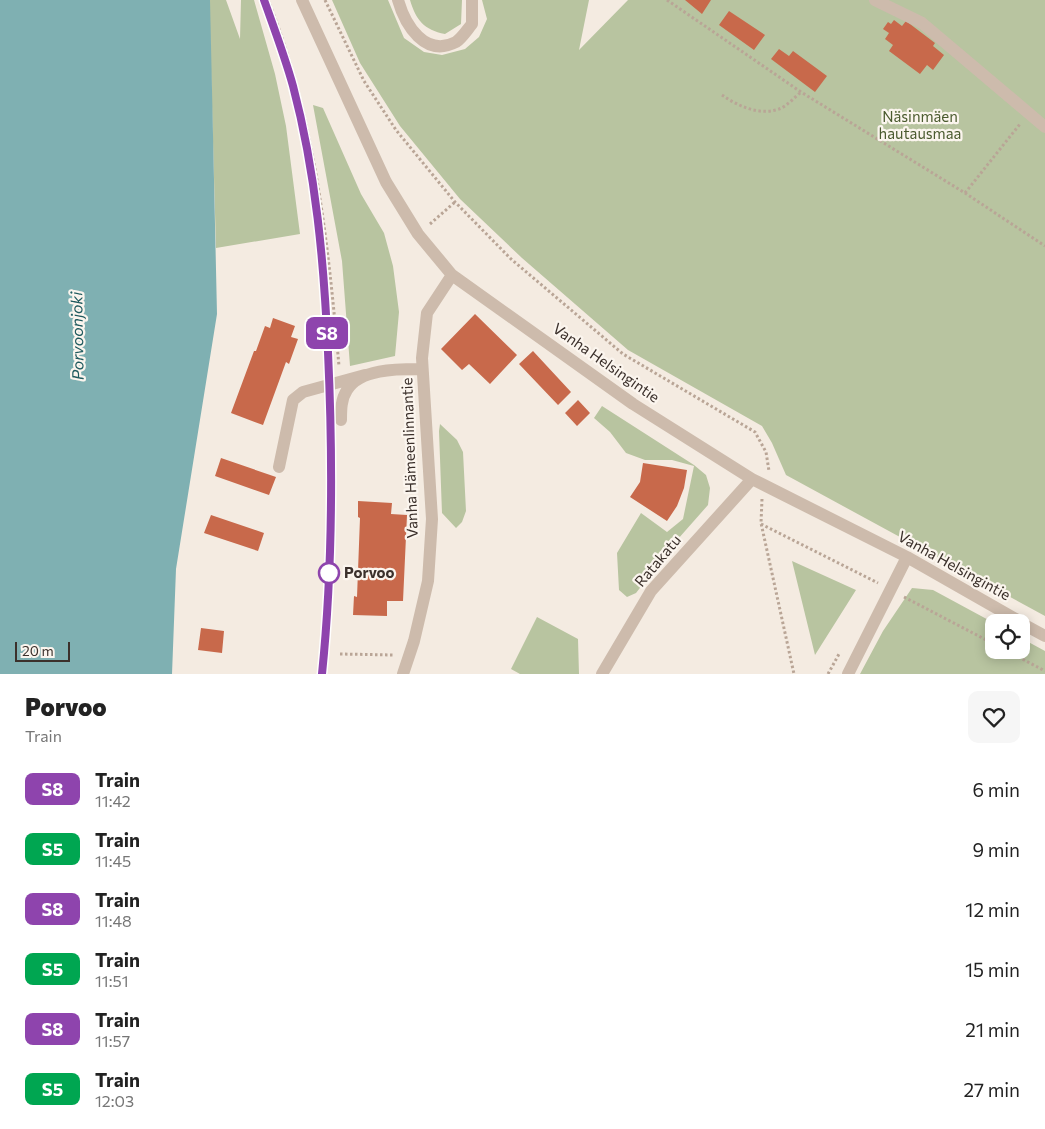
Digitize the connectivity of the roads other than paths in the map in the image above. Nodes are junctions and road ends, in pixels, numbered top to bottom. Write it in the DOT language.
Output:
graph roads {
  1 [pos="302,0"];
  2 [pos="398,0"];
  3 [pos="472,0"];
  4 [pos="875,0"];
  5 [pos="1045,127"];
  6 [pos="452,274"];
  7 [pos="422,369"];
  8 [pos="364,375"];
  9 [pos="341,420"];
  10 [pos="279,467"];
  11 [pos="752,479"];
  12 [pos="907,557"];
  13 [pos="1005,614"];
  14 [pos="1030,628"];
  15 [pos="1045,636"];
  16 [pos="403,674"];
  17 [pos="602,674"];
  18 [pos="848,674"];
  1 -- 6 [label="street, Vanha Helsingintie"];
  2 -- 3 [label="street"];
  4 -- 5 [label="street"];
  6 -- 7 [label="street, Vanha Hämeenlinnantie"];
  6 -- 11 [label="street, Vanha Helsingintie"];
  7 -- 8 [label="street"];
  7 -- 16 [label="street, Vanha Hämeenlinnantie"];
  8 -- 9 [label="street"];
  8 -- 10 [label="street"];
  11 -- 12 [label="street, Vanha Helsingintie"];
  11 -- 17 [label="street, Ratakatu"];
  12 -- 13 [label="street, Vanha Helsingintie"];
  12 -- 18 [label="street"];
  14 -- 15 [label="street, Vanha Helsingintie"];
}
